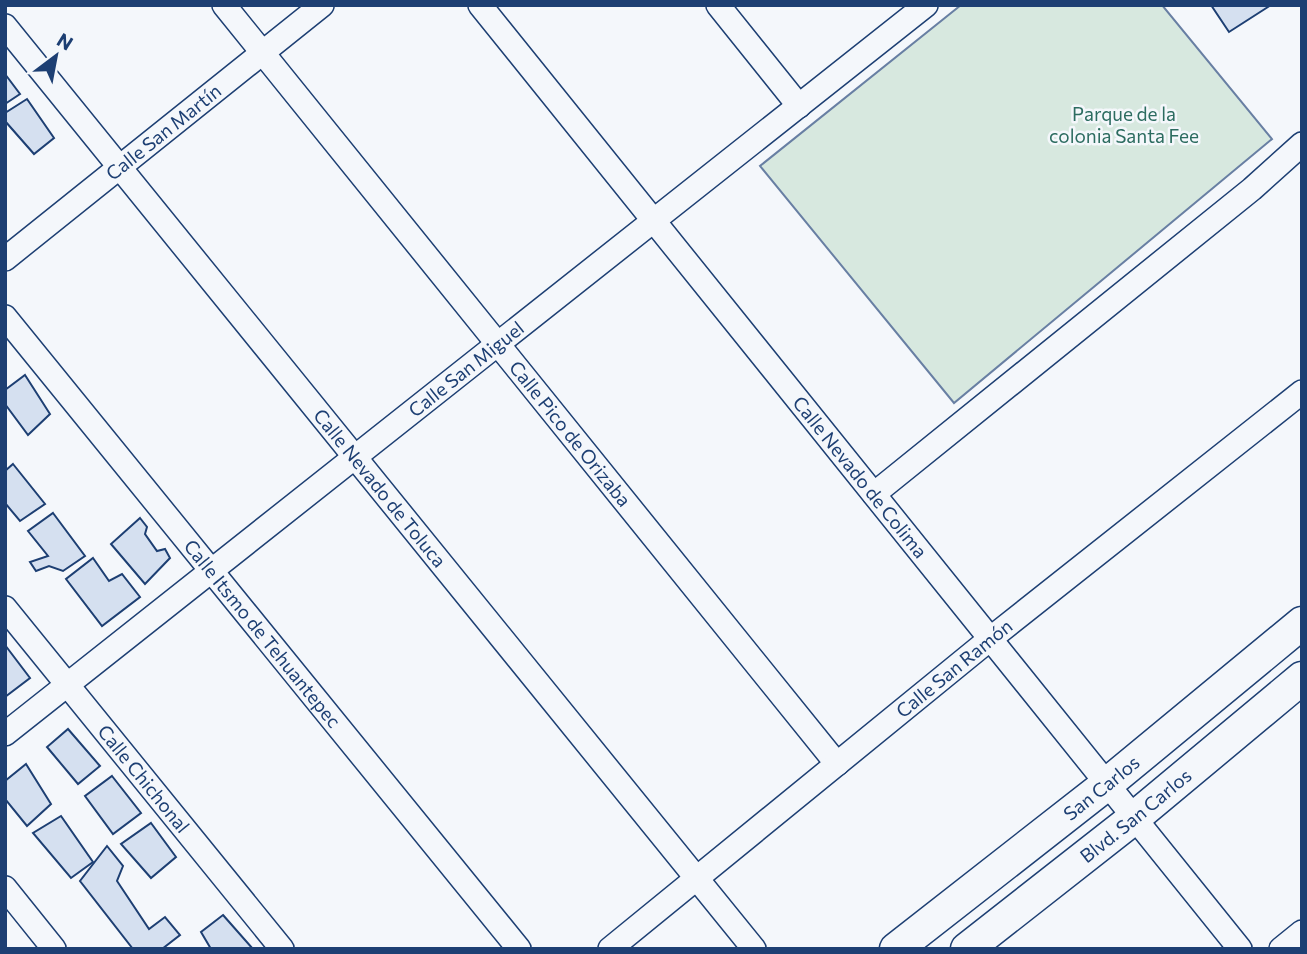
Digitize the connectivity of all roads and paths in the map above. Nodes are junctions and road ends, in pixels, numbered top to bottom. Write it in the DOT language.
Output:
graph roads {
  1 [pos="224,5"];
  2 [pos="322,5"];
  3 [pos="480,5"];
  4 [pos="718,5"];
  5 [pos="926,5"];
  6 [pos="5,26"];
  7 [pos="262,53"];
  8 [pos="799,106"];
  9 [pos="1302,144"];
  10 [pos="120,167"];
  11 [pos="654,221"];
  12 [pos="5,259"];
  13 [pos="5,317"];
  14 [pos="498,344"];
  15 [pos="1302,392"];
  16 [pos="355,457"];
  17 [pos="874,495"];
  18 [pos="212,571"];
  19 [pos="5,608"];
  20 [pos="1302,624"];
  21 [pos="990,639"];
  22 [pos="1302,678"];
  23 [pos="68,685"];
  24 [pos="5,734"];
  25 [pos="837,764"];
  26 [pos="1107,784"];
  27 [pos="1134,817"];
  28 [pos="697,878"];
  29 [pos="5,888"];
  30 [pos="1302,932"];
  31 [pos="54,949"];
  32 [pos="282,949"];
  33 [pos="519,949"];
  34 [pos="610,949"];
  35 [pos="754,949"];
  36 [pos="896,949"];
  37 [pos="967,949"];
  38 [pos="1240,949"];
  39 [pos="1281,949"];
  1 -- 7 [label="street, Calle Pico de Orizaba"];
  2 -- 7 [label="street, Calle San Martín"];
  3 -- 11 [label="street, Calle Nevado de Colima"];
  4 -- 8 [label="street"];
  5 -- 8 [label="street, Calle San Miguel"];
  6 -- 10 [label="street, Calle Nevado de Toluca"];
  7 -- 10 [label="street, Calle San Martín"];
  7 -- 14 [label="street, Calle Pico de Orizaba"];
  8 -- 11 [label="street, Calle San Miguel"];
  9 -- 17 [label="street"];
  10 -- 12 [label="street, Calle San Martín"];
  10 -- 16 [label="street, Calle Nevado de Toluca"];
  11 -- 14 [label="street, Calle San Miguel"];
  11 -- 17 [label="street, Calle Nevado de Colima"];
  13 -- 18 [label="street, Calle Itsmo de Tehuantepec"];
  14 -- 16 [label="street, Calle San Miguel"];
  14 -- 25 [label="street, Calle Pico de Orizaba"];
  15 -- 21 [label="street, Calle San Ramón"];
  16 -- 18 [label="street, Calle San Miguel"];
  16 -- 28 [label="street, Calle Nevado de Toluca"];
  17 -- 21 [label="street, Calle Nevado de Colima"];
  18 -- 23 [label="street, Calle San Miguel"];
  18 -- 33 [label="street, Calle Itsmo de Tehuantepec"];
  19 -- 23 [label="street, Calle Chichonal"];
  20 -- 26 [label="main road, San Carlos"];
  21 -- 25 [label="street, Calle San Ramón"];
  21 -- 26 [label="street, Calle Nevado de Colima"];
  22 -- 27 [label="main road, Blvd. San Carlos"];
  23 -- 24 [label="street, Calle San Miguel"];
  23 -- 32 [label="street, Calle Chichonal"];
  25 -- 28 [label="street, Calle San Ramón"];
  26 -- 27 [label="street, Calle Nevado de Colima"];
  26 -- 36 [label="main road, San Carlos"];
  27 -- 37 [label="main road, Blvd. San Carlos"];
  27 -- 38 [label="street, Calle Nevado de Colima"];
  28 -- 34 [label="street, Calle San Ramón"];
  28 -- 35 [label="street, Calle Nevado de Toluca"];
  29 -- 31 [label="street"];
  30 -- 39 [label="street"];
}
